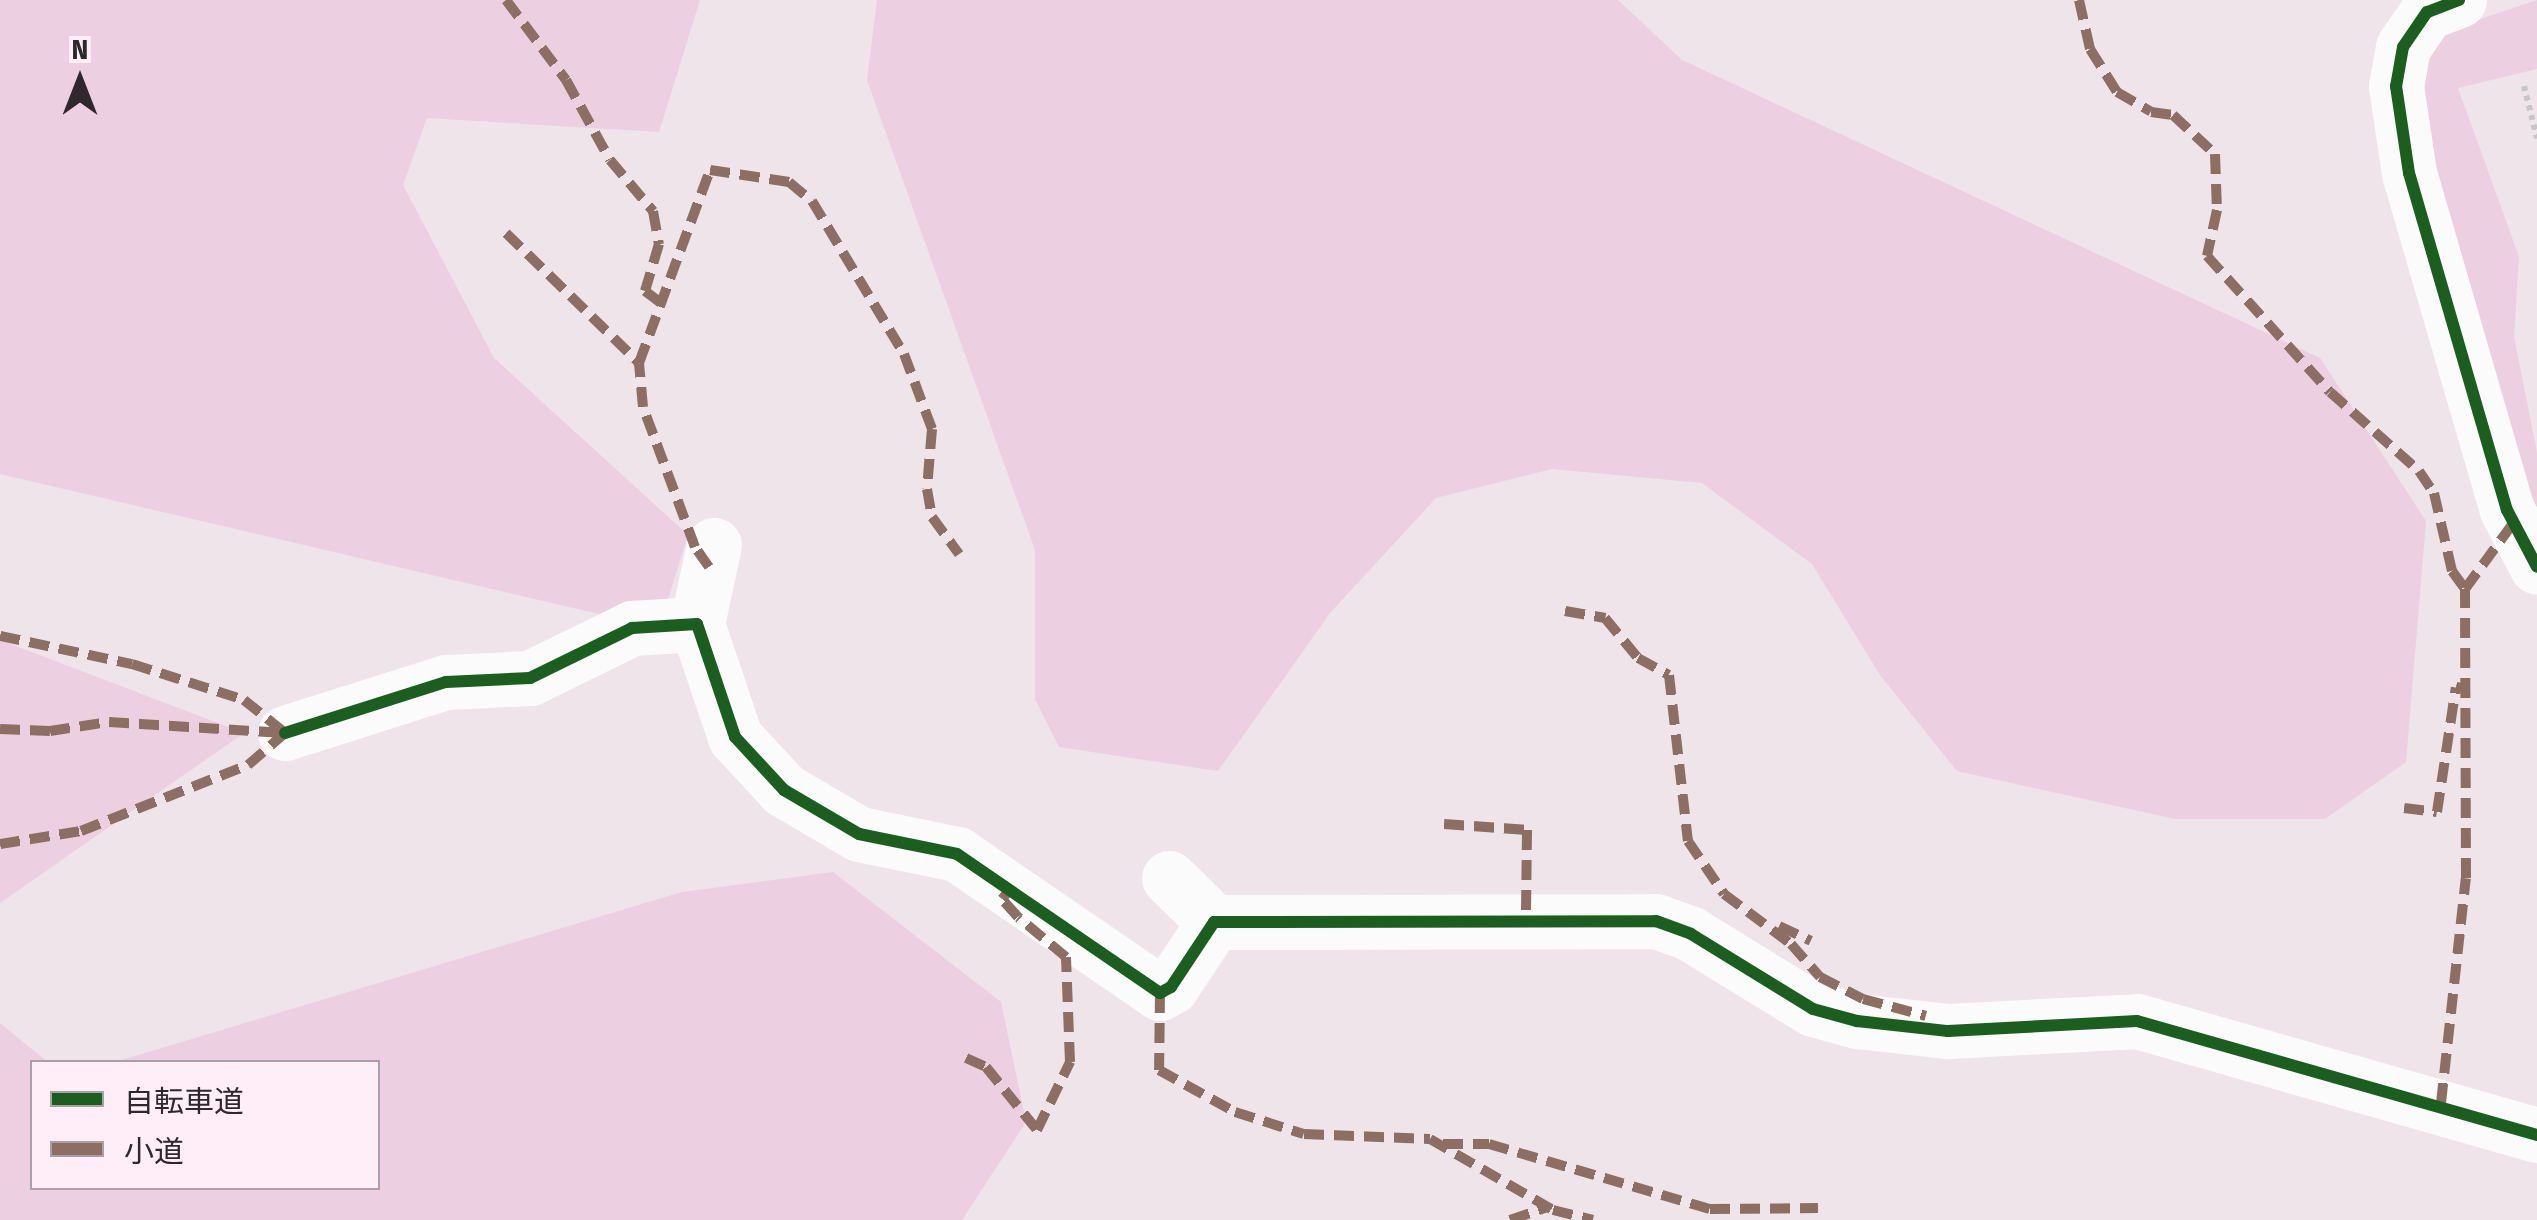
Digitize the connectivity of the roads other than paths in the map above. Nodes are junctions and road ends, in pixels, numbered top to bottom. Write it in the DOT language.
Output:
graph roads {
  1 [pos="2459,0"];
  2 [pos="714,545"];
  3 [pos="2537,568"];
  4 [pos="696,624"];
  5 [pos="285,733"];
  6 [pos="1169,878"];
  7 [pos="1214,922"];
  8 [pos="2537,1135"];
  1 -- 3 [label="street"];
  2 -- 4 [label="street"];
  4 -- 5 [label="street"];
  4 -- 7 [label="street"];
  6 -- 7 [label="street"];
  7 -- 8 [label="street"];
}
